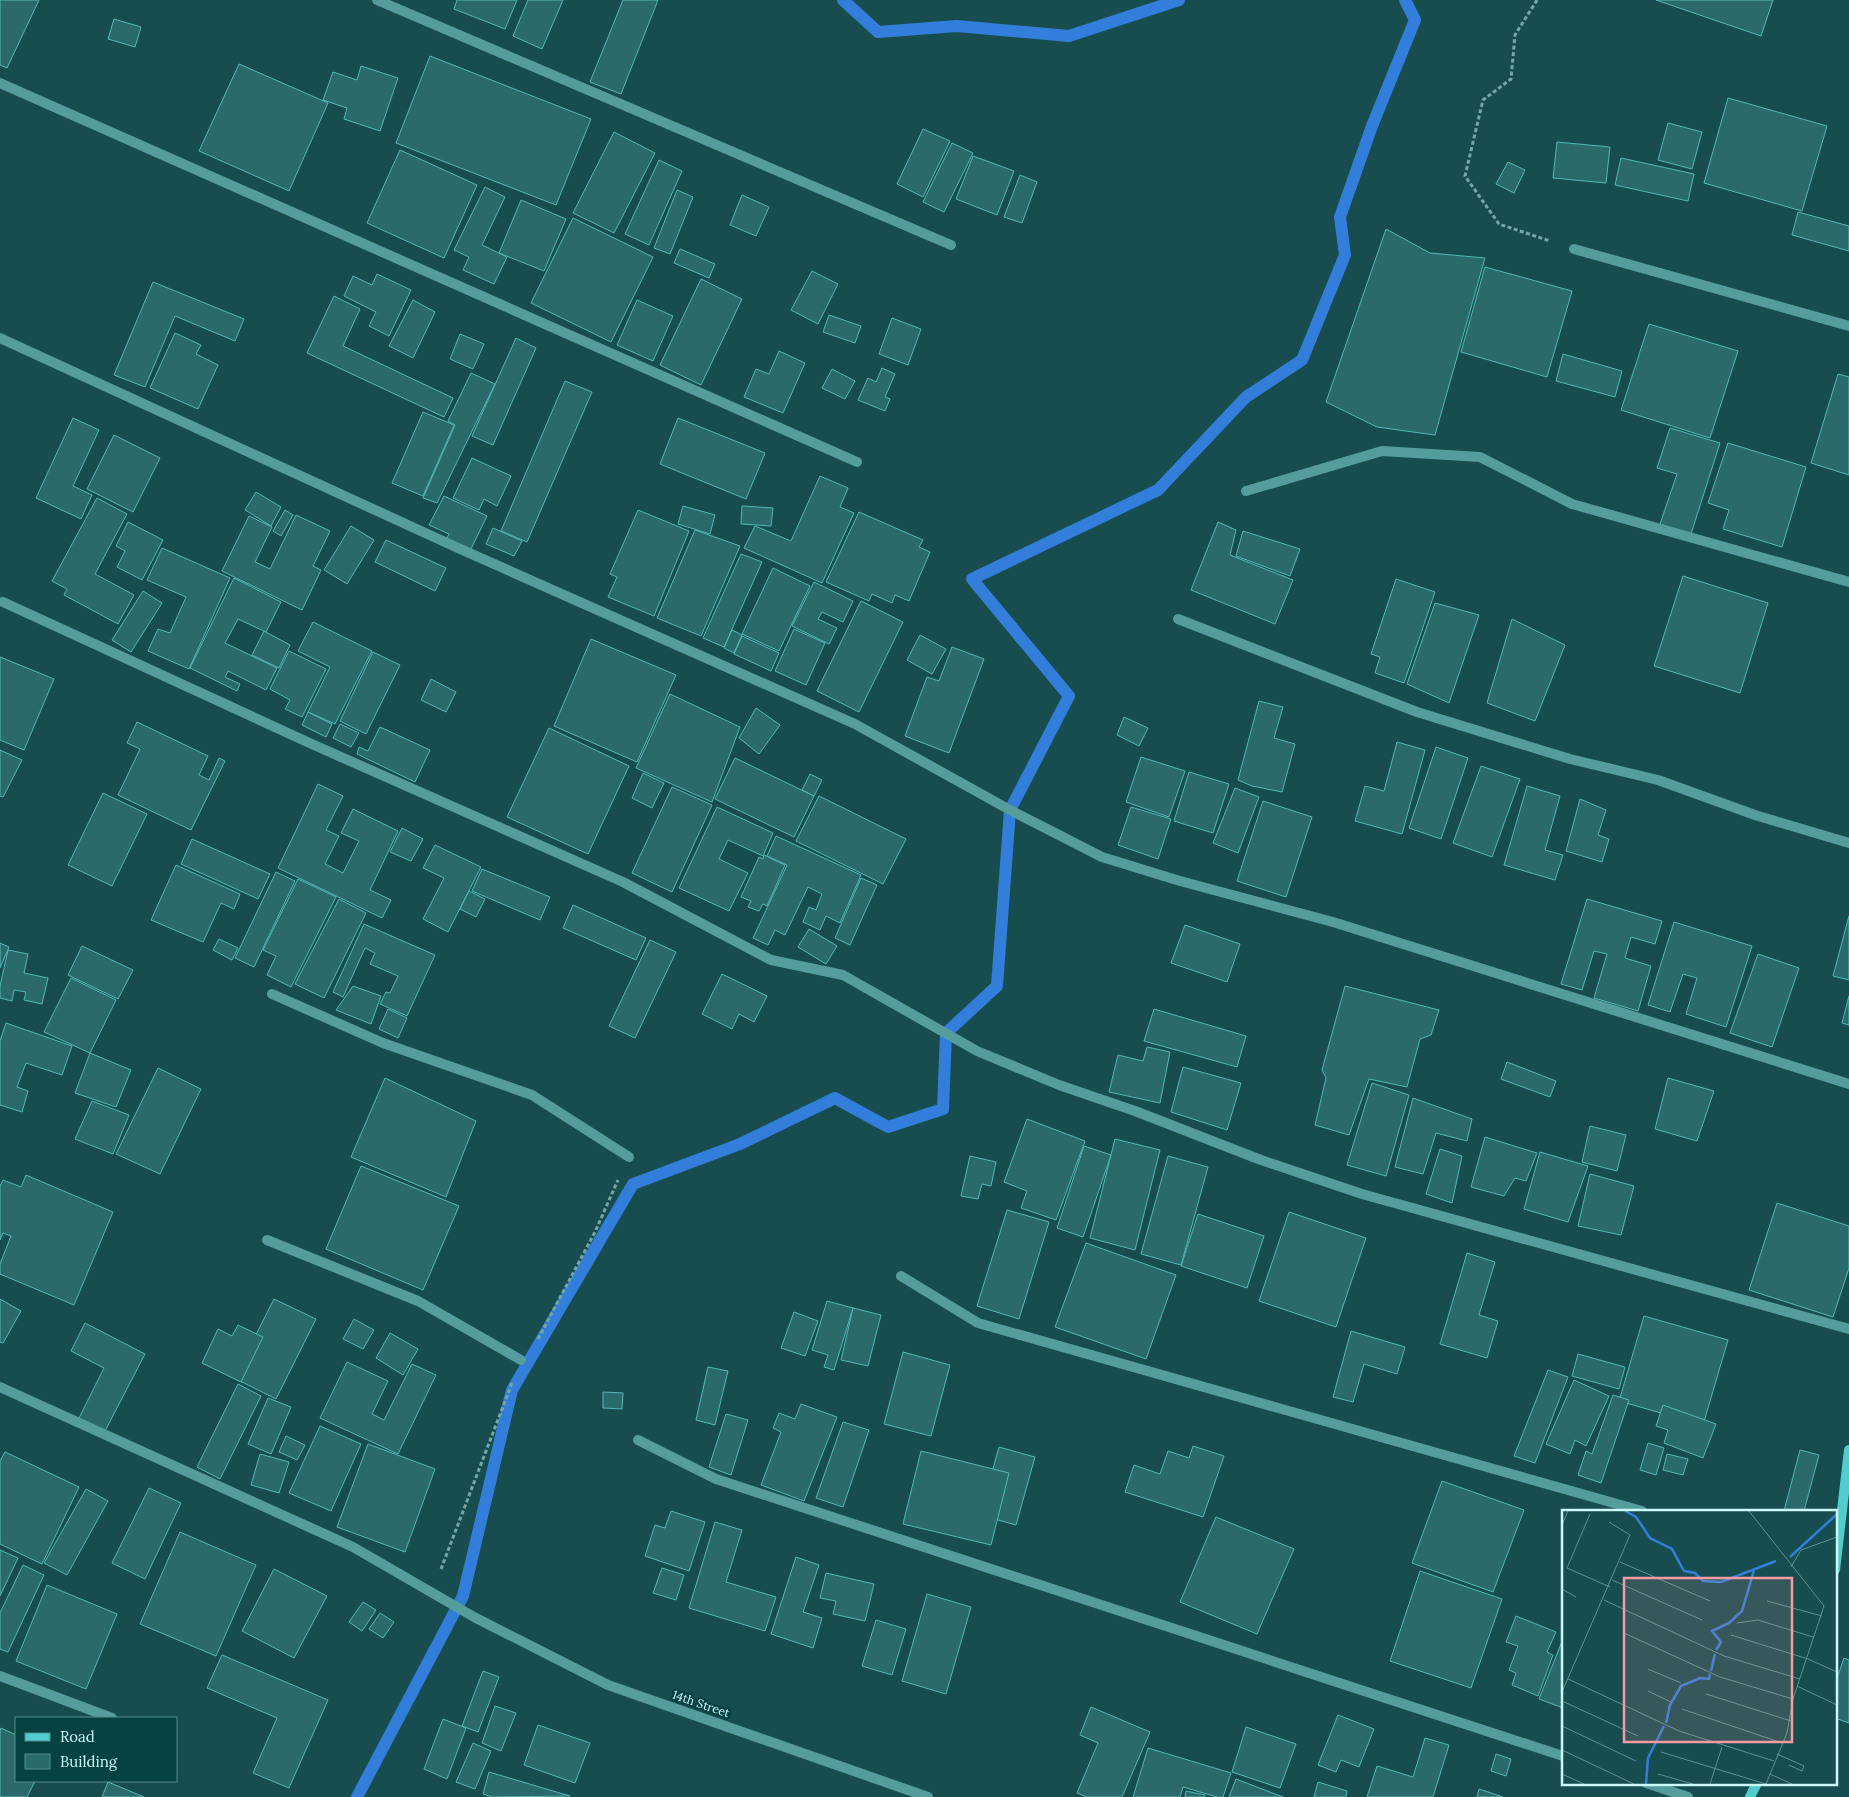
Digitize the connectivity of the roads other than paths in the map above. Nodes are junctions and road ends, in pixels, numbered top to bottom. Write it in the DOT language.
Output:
graph roads {
  1 [pos="377,0"];
  2 [pos="0,83"];
  3 [pos="951,246"];
  4 [pos="1574,250"];
  5 [pos="1849,326"];
  6 [pos="0,338"];
  7 [pos="857,462"];
  8 [pos="1246,491"];
  9 [pos="1849,582"];
  10 [pos="3,602"];
  11 [pos="1178,619"];
  12 [pos="1849,843"];
  13 [pos="272,994"];
  14 [pos="1849,1084"];
  15 [pos="629,1157"];
  16 [pos="266,1240"];
  17 [pos="900,1276"];
  18 [pos="1849,1329"];
  19 [pos="521,1360"];
  20 [pos="0,1387"];
  21 [pos="638,1440"];
  22 [pos="1849,1450"];
  23 [pos="1638,1510"];
  24 [pos="1836,1567"];
  25 [pos="0,1676"];
  26 [pos="109,1717"];
  27 [pos="1562,1756"];
  28 [pos="1649,1784"];
  29 [pos="1756,1784"];
  30 [pos="928,1797"];
  31 [pos="1688,1797"];
  32 [pos="1750,1797"];
  1 -- 3 [label="street"];
  2 -- 7 [label="street"];
  4 -- 5 [label="street"];
  6 -- 14 [label="street"];
  8 -- 9 [label="street"];
  10 -- 18 [label="street"];
  11 -- 12 [label="street"];
  13 -- 15 [label="street"];
  16 -- 19 [label="street"];
  17 -- 23 [label="street"];
  20 -- 30 [label="street, 14th Street"];
  21 -- 27 [label="street"];
  22 -- 24 [label="street"];
  25 -- 26 [label="street"];
  28 -- 31 [label="street"];
  29 -- 32 [label="street"];
}
